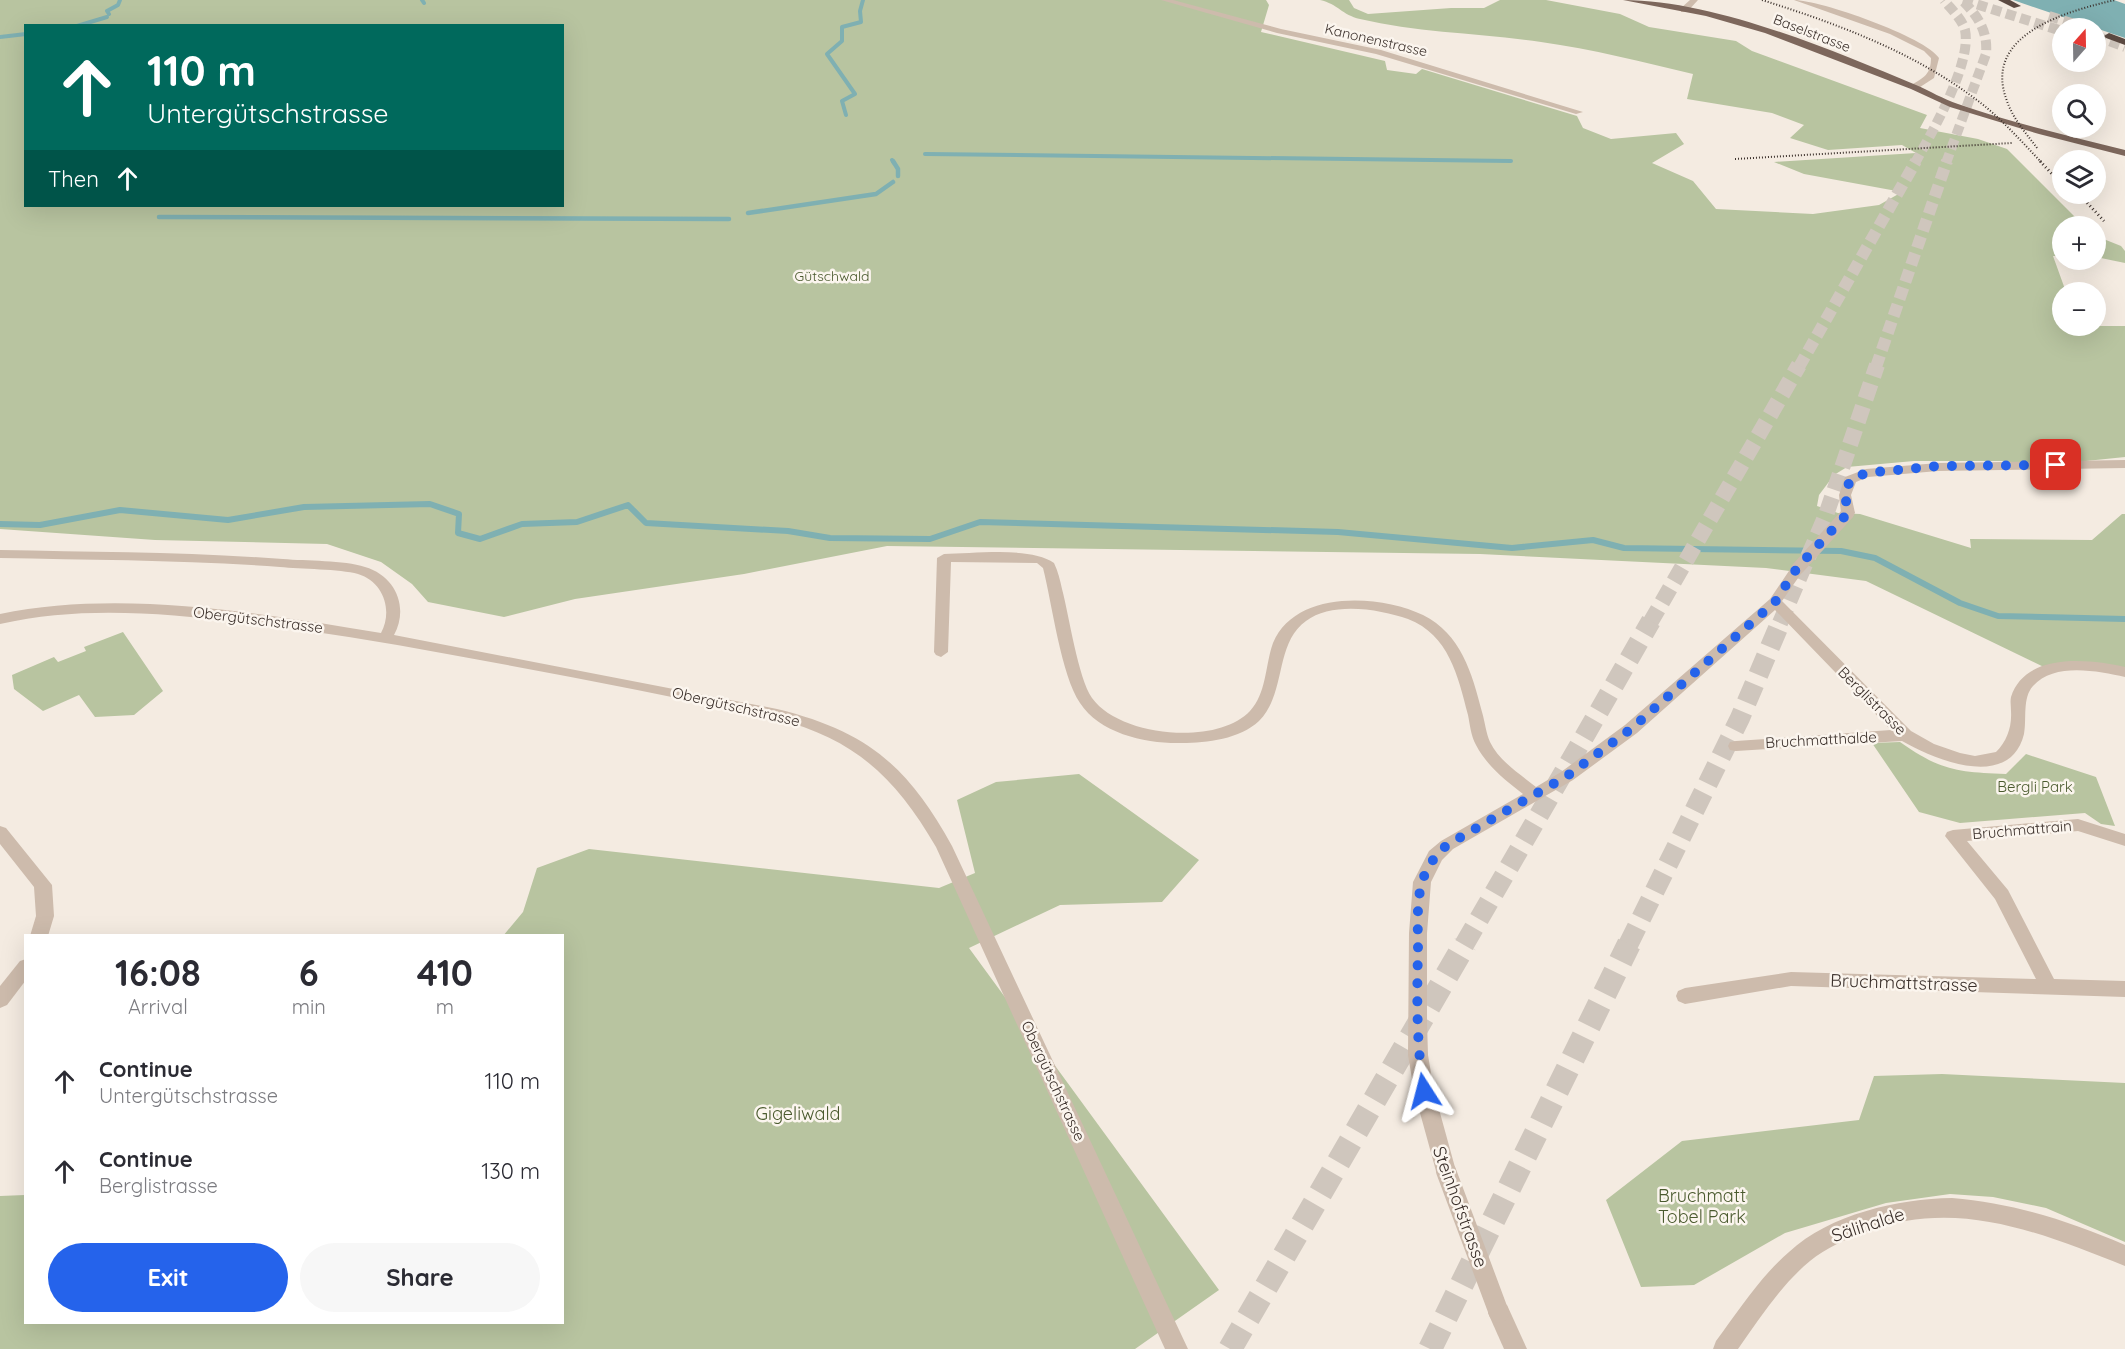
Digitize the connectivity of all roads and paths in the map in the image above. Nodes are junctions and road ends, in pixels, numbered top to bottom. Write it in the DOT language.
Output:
graph roads {
  1 [pos="1165,0"];
  2 [pos="1626,0"];
  3 [pos="1694,0"];
  4 [pos="1798,0"];
  5 [pos="2002,0"];
  6 [pos="2017,6"];
  7 [pos="1684,9"];
  8 [pos="2109,36"];
  9 [pos="2125,42"];
  10 [pos="1914,87"];
  11 [pos="1579,112"];
  12 [pos="2125,146"];
  13 [pos="2125,153"];
  14 [pos="2125,464"];
  15 [pos="0,554"];
  16 [pos="1775,602"];
  17 [pos="2,615"];
  18 [pos="386,638"];
  19 [pos="941,652"];
  20 [pos="2125,672"];
  21 [pos="1905,735"];
  22 [pos="1736,746"];
  23 [pos="1534,794"];
  24 [pos="0,832"];
  25 [pos="2125,840"];
  26 [pos="40,934"];
  27 [pos="24,969"];
  28 [pos="2049,987"];
  29 [pos="2125,989"];
  30 [pos="1685,996"];
  31 [pos="0,1000"];
  32 [pos="2125,1256"];
  33 [pos="1173,1339"];
  34 [pos="1516,1349"];
  35 [pos="1724,1349"];
  1 -- 11 [label="street, Kanonenstrasse"];
  2 -- 7 [label="main road, Baselstrasse"];
  3 -- 7 [label="street"];
  4 -- 10 [label="street"];
  5 -- 6 [label="highway"];
  7 -- 10 [label="main road, Baselstrasse"];
  8 -- 9 [label="highway"];
  10 -- 12 [label="main road, Baselstrasse"];
  10 -- 13 [label="main road, Baselstrasse"];
  14 -- 16 [label="street, bridge"];
  15 -- 18 [label="street"];
  16 -- 21 [label="street, Berglistrasse"];
  16 -- 23 [label="street, Steinhofstrasse"];
  17 -- 18 [label="street, Obergütschstrasse"];
  18 -- 33 [label="street, Obergütschstrasse"];
  19 -- 23 [label="street"];
  20 -- 21 [label="street, Berglistrasse"];
  21 -- 22 [label="street, Bruchmatthalde"];
  23 -- 34 [label="street, Steinhofstrasse, bridge"];
  24 -- 26 [label="street"];
  25 -- 28 [label="street, Bruchmattrain"];
  27 -- 31 [label="street"];
  28 -- 29 [label="street, Bruchmattstrasse"];
  28 -- 30 [label="street, Bruchmattstrasse"];
  32 -- 35 [label="street, Sälihalde"];
}
